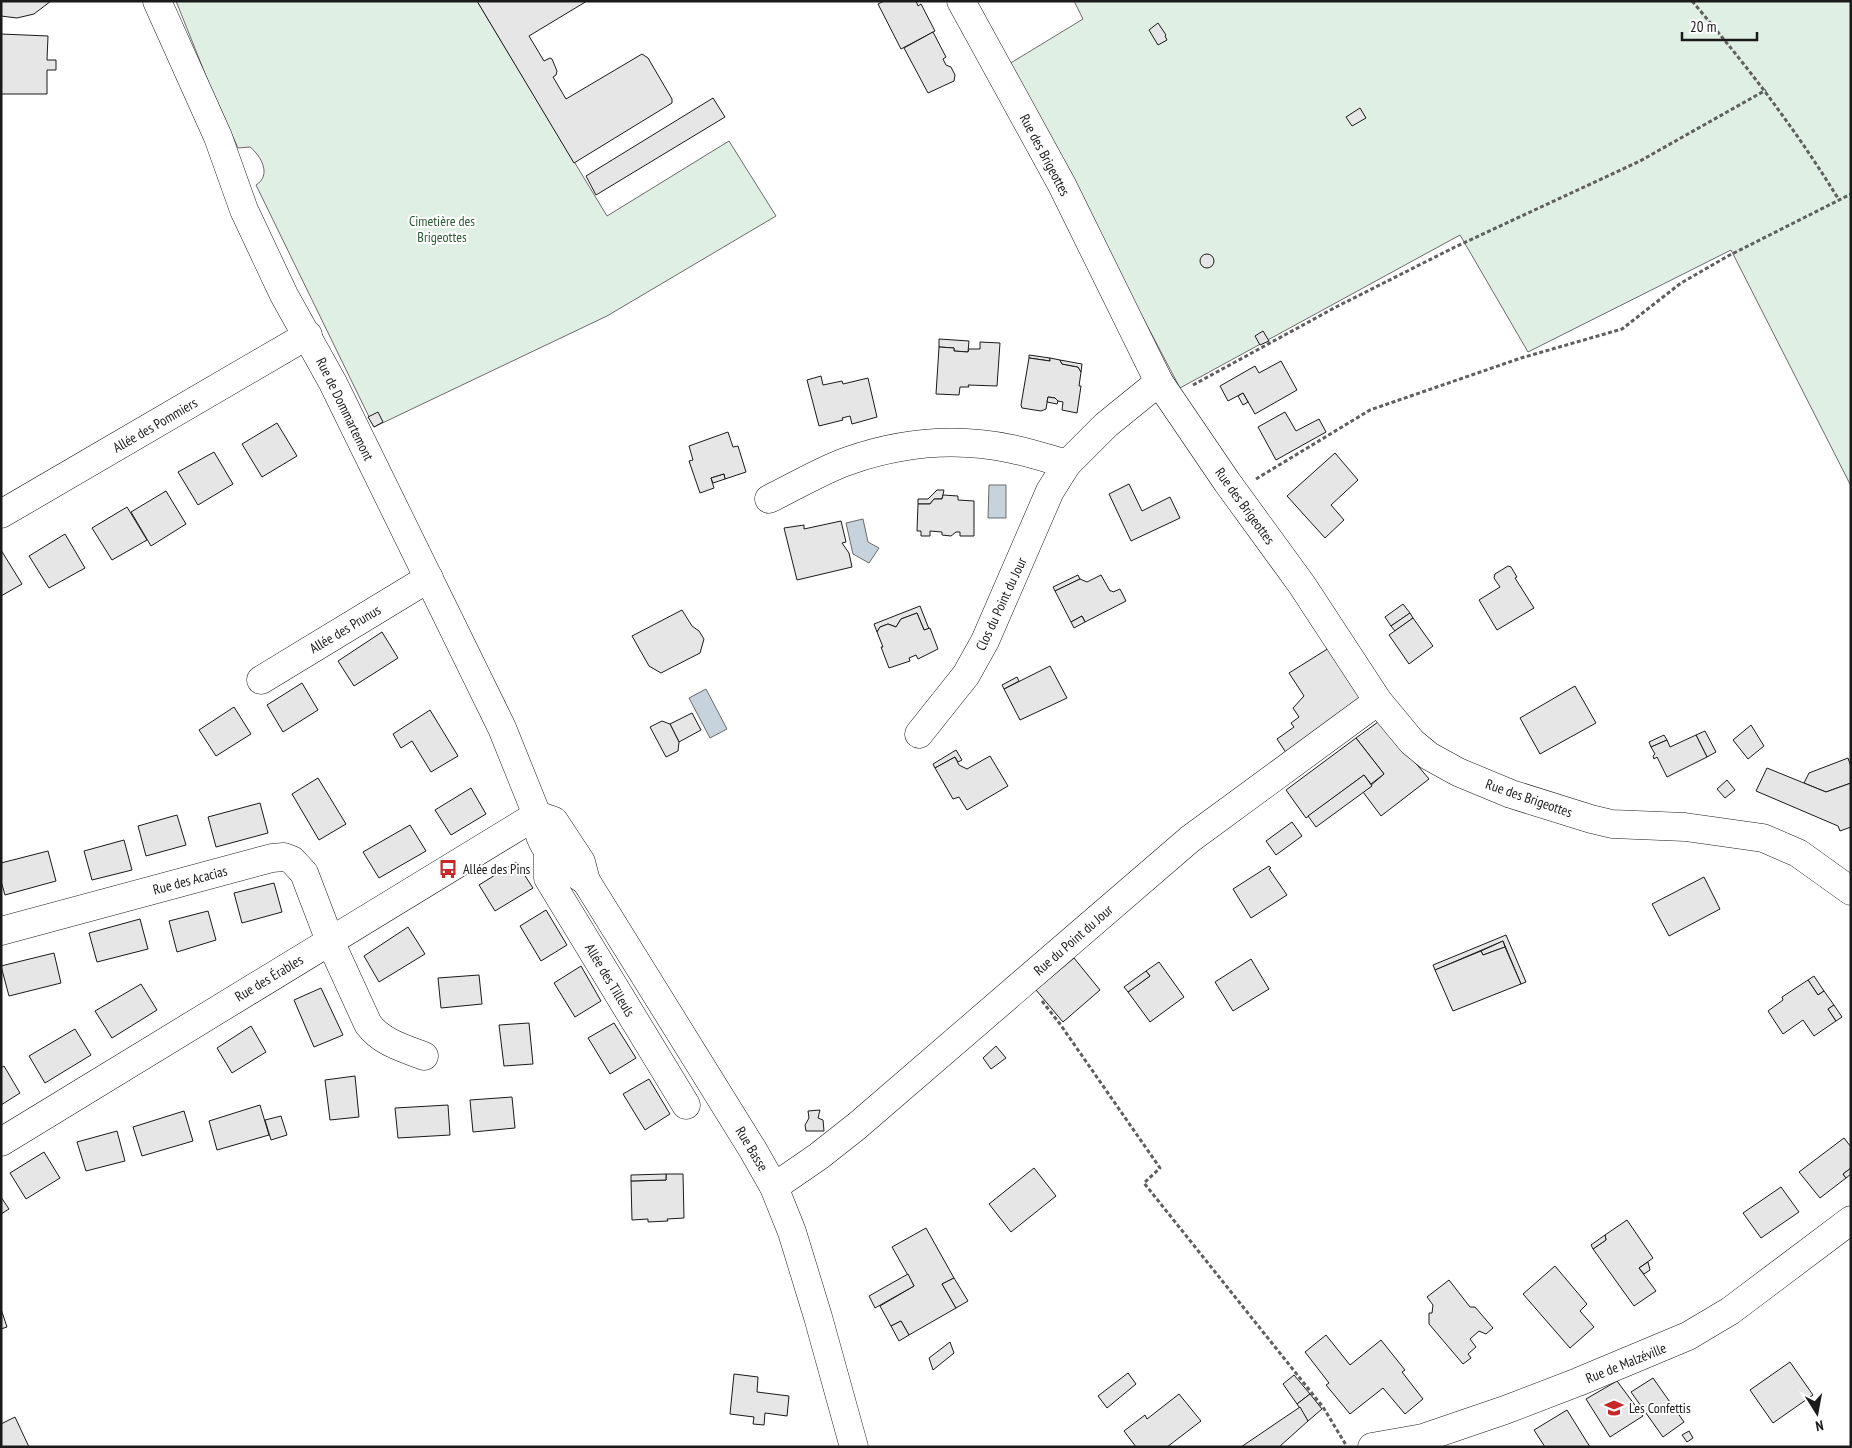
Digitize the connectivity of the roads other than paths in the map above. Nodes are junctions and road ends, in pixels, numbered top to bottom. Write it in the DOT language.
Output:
graph roads {
  1 [pos="157,1"];
  2 [pos="961,1"];
  3 [pos="308,335"];
  4 [pos="1163,390"];
  5 [pos="1067,464"];
  6 [pos="769,498"];
  7 [pos="1,514"];
  8 [pos="429,578"];
  9 [pos="261,680"];
  10 [pos="1378,700"];
  11 [pos="919,734"];
  12 [pos="536,815"];
  13 [pos="548,850"];
  14 [pos="586,881"];
  15 [pos="1851,891"];
  16 [pos="1,931"];
  17 [pos="330,940"];
  18 [pos="424,1056"];
  19 [pos="686,1105"];
  20 [pos="1,1142"];
  21 [pos="774,1186"];
  22 [pos="1851,1220"];
  23 [pos="854,1447"];
  24 [pos="1372,1447"];
  1 -- 3 [label="street, Rue de Dommartemont"];
  2 -- 4 [label="street, Rue des Brigeottes"];
  3 -- 7 [label="street, Allée des Pommiers"];
  3 -- 8 [label="street, Rue de Dommartemont"];
  4 -- 5 [label="street, Clos du Point du Jour"];
  4 -- 10 [label="street, Rue des Brigeottes"];
  5 -- 6 [label="street"];
  5 -- 11 [label="street, Clos du Point du Jour"];
  8 -- 9 [label="street, Allée des Prunus"];
  8 -- 12 [label="street, Rue de Dommartemont"];
  10 -- 15 [label="street, Rue des Brigeottes"];
  10 -- 21 [label="street, Rue du Point du Jour"];
  12 -- 13 [label="street, Rue Basse"];
  12 -- 14 [label="street, Rue Basse"];
  12 -- 17 [label="street, Rue des Érables"];
  13 -- 14 [label="street, Rue Basse"];
  13 -- 19 [label="street, Allée des Tilleuls"];
  14 -- 21 [label="street, Rue Basse"];
  16 -- 17 [label="street, Rue des Acacias"];
  17 -- 18 [label="street"];
  17 -- 20 [label="street, Rue des Érables"];
  21 -- 23 [label="street, Rue Basse"];
  22 -- 24 [label="street, Rue de Malzéville"];
}
